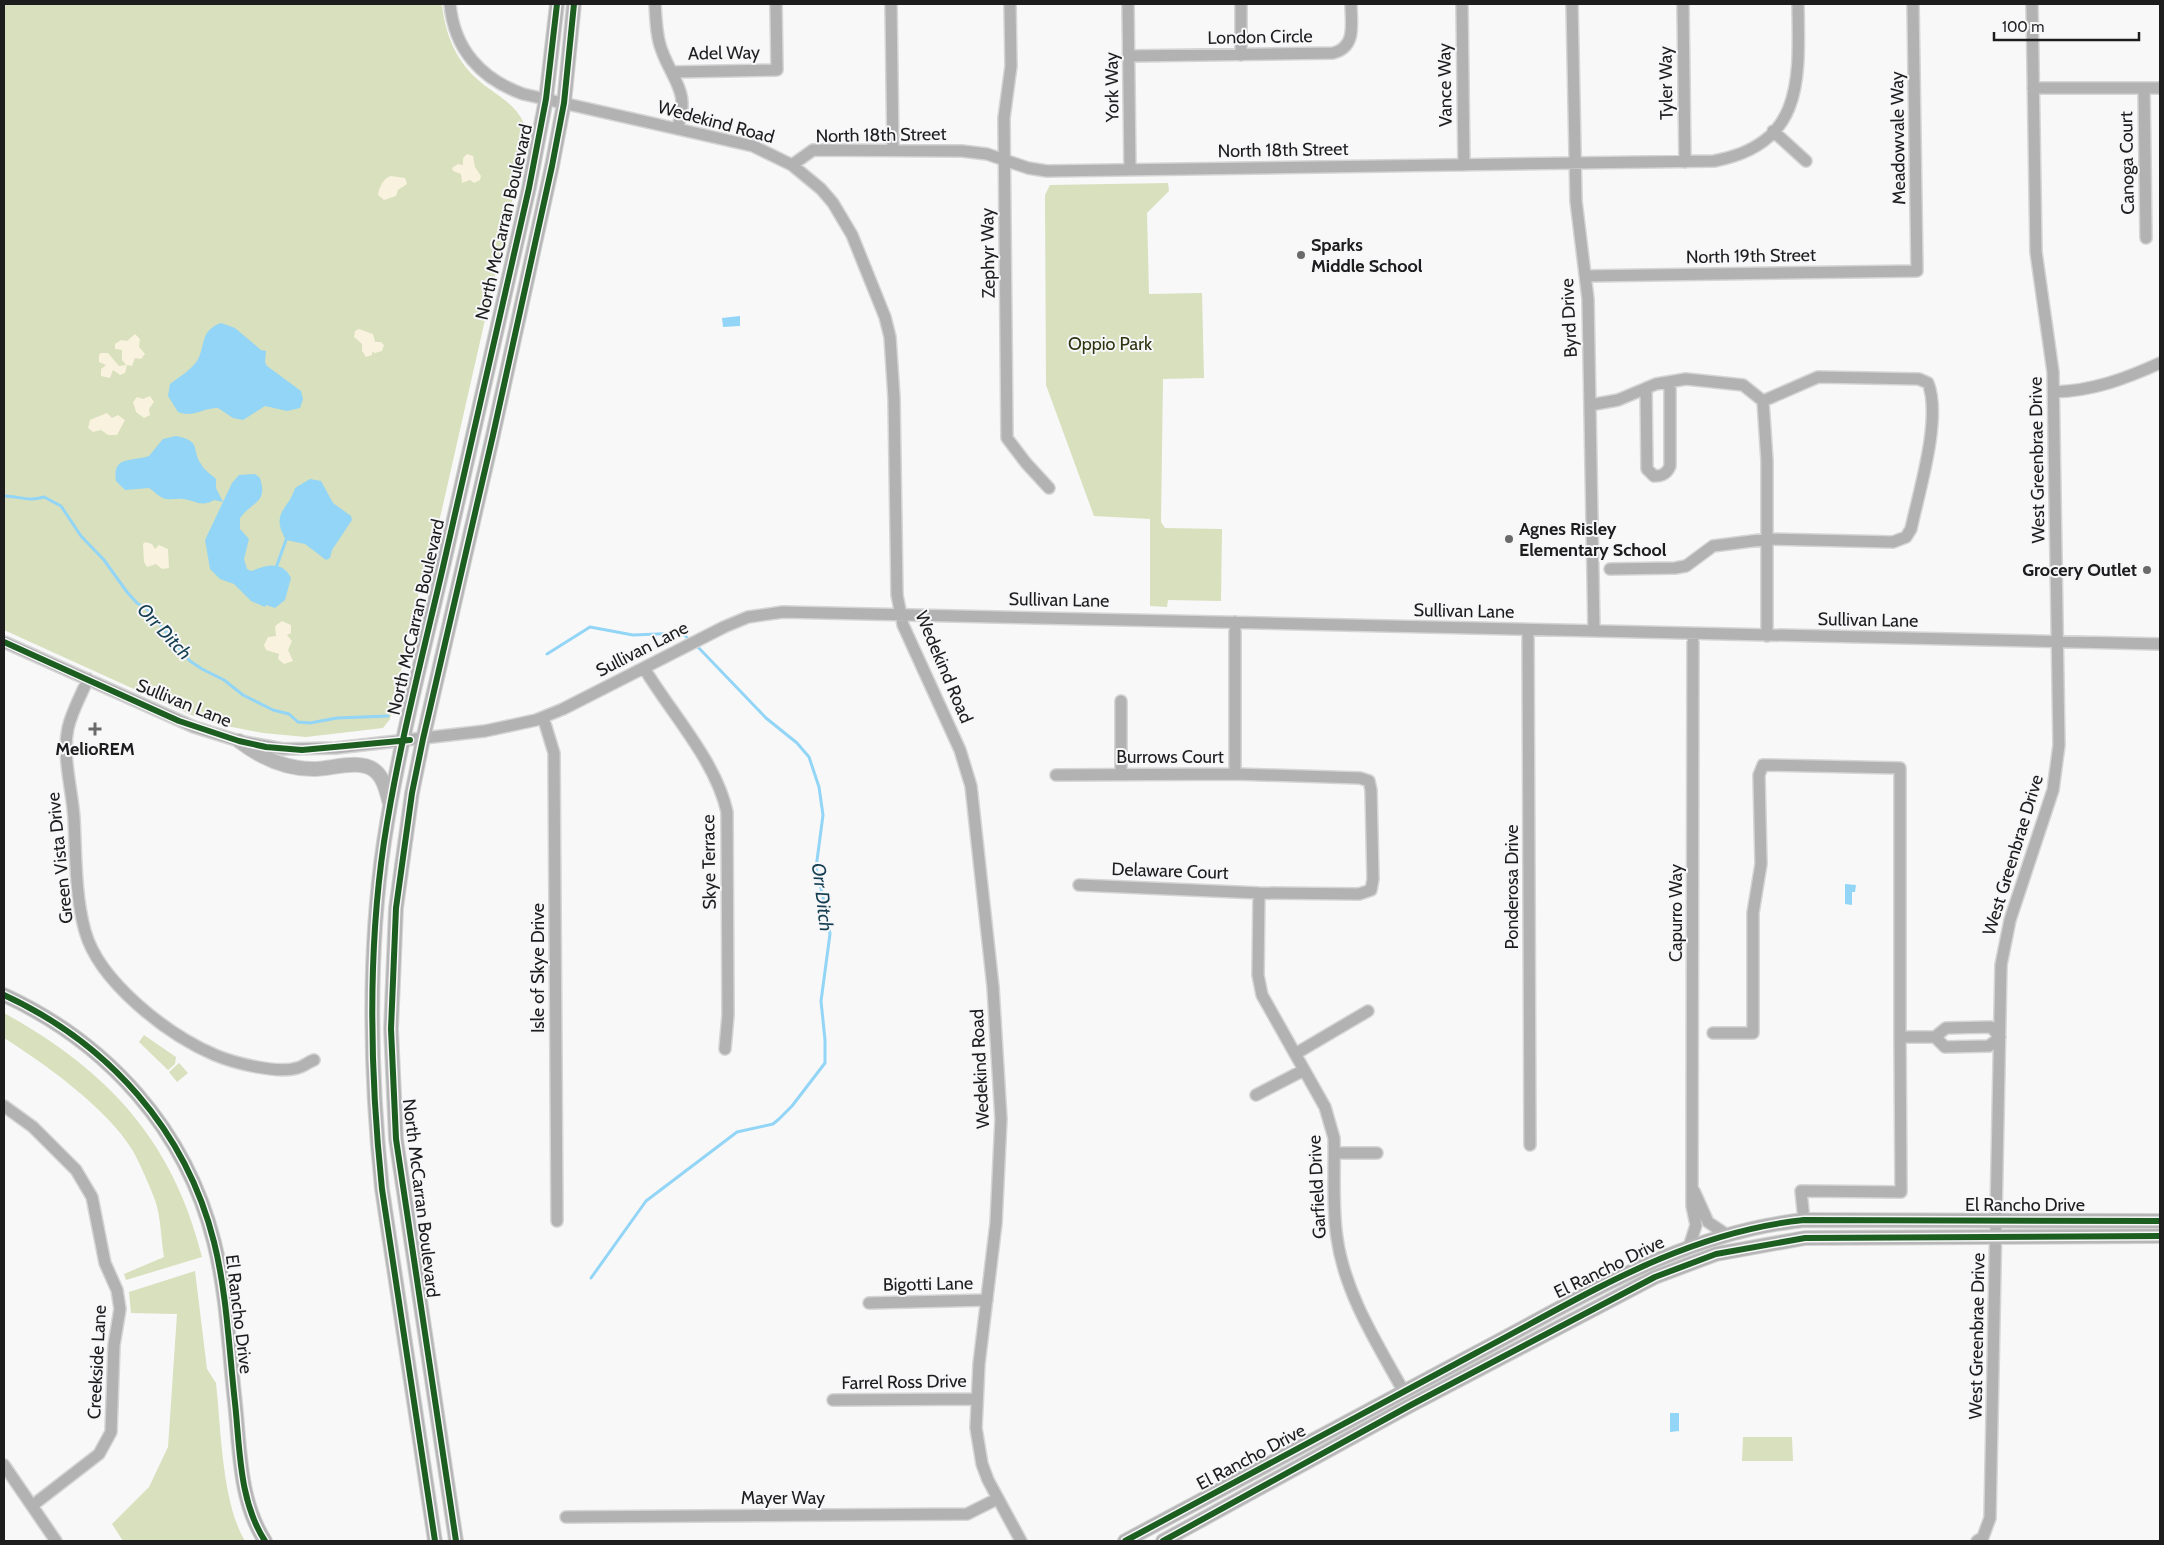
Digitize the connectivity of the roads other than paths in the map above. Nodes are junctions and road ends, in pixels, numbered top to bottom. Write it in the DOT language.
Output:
graph roads {
  1 [pos="450,4"];
  2 [pos="557,4"];
  3 [pos="574,4"];
  4 [pos="655,4"];
  5 [pos="776,4"];
  6 [pos="891,4"];
  7 [pos="1010,4"];
  8 [pos="1128,4"];
  9 [pos="1240,4"];
  10 [pos="1351,4"];
  11 [pos="1462,4"];
  12 [pos="1572,4"];
  13 [pos="1683,4"];
  14 [pos="1798,4"];
  15 [pos="1913,4"];
  16 [pos="2032,4"];
  17 [pos="1241,55"];
  18 [pos="1129,56"];
  19 [pos="673,72"];
  20 [pos="2033,88"];
  21 [pos="2144,88"];
  22 [pos="2160,88"];
  23 [pos="546,100"];
  24 [pos="564,103"];
  25 [pos="676,128"];
  26 [pos="1773,131"];
  27 [pos="893,150"];
  28 [pos="1004,161"];
  29 [pos="1806,161"];
  30 [pos="1685,162"];
  31 [pos="1574,164"];
  32 [pos="792,165"];
  33 [pos="1464,165"];
  34 [pos="1130,170"];
  35 [pos="2146,238"];
  36 [pos="1917,271"];
  37 [pos="1586,276"];
  38 [pos="2160,363"];
  39 [pos="1670,382"];
  40 [pos="1646,388"];
  41 [pos="2054,392"];
  42 [pos="1763,401"];
  43 [pos="1590,404"];
  44 [pos="1049,488"];
  45 [pos="1768,539"];
  46 [pos="1610,568"];
  47 [pos="901,615"];
  48 [pos="1235,622"];
  49 [pos="1528,630"];
  50 [pos="1594,631"];
  51 [pos="1693,634"];
  52 [pos="1767,636"];
  53 [pos="4,642"];
  54 [pos="2058,642"];
  55 [pos="2160,644"];
  56 [pos="644,668"];
  57 [pos="88,679"];
  58 [pos="1121,700"];
  59 [pos="543,717"];
  60 [pos="423,739"];
  61 [pos="239,741"];
  62 [pos="404,741"];
  63 [pos="1121,774"];
  64 [pos="1235,774"];
  65 [pos="1056,775"];
  66 [pos="391,805"];
  67 [pos="1079,885"];
  68 [pos="1259,893"];
  69 [pos="4,995"];
  70 [pos="1368,1011"];
  71 [pos="1713,1033"];
  72 [pos="1900,1037"];
  73 [pos="1935,1037"];
  74 [pos="2000,1037"];
  75 [pos="725,1049"];
  76 [pos="1294,1054"];
  77 [pos="314,1060"];
  78 [pos="1304,1070"];
  79 [pos="1256,1095"];
  80 [pos="4,1106"];
  81 [pos="1530,1145"];
  82 [pos="1377,1152"];
  83 [pos="1334,1153"];
  84 [pos="1694,1191"];
  85 [pos="1804,1220"];
  86 [pos="1996,1220"];
  87 [pos="557,1221"];
  88 [pos="2160,1221"];
  89 [pos="1753,1229"];
  90 [pos="1727,1235"];
  91 [pos="1996,1236"];
  92 [pos="2160,1236"];
  93 [pos="1689,1247"];
  94 [pos="1716,1254"];
  95 [pos="987,1300"];
  96 [pos="869,1302"];
  97 [pos="1404,1392"];
  98 [pos="976,1399"];
  99 [pos="833,1400"];
  100 [pos="4,1465"];
  101 [pos="997,1499"];
  102 [pos="33,1505"];
  103 [pos="566,1517"];
  104 [pos="1980,1539"];
  105 [pos="56,1541"];
  106 [pos="265,1541"];
  107 [pos="435,1541"];
  108 [pos="456,1541"];
  109 [pos="1021,1541"];
  110 [pos="1125,1541"];
  111 [pos="1163,1541"];
  1 -- 23 [label="street, Wedekind Road"];
  2 -- 23 [label="main road, North McCarran Boulevard"];
  3 -- 24 [label="main road, North McCarran Boulevard"];
  4 -- 19 [label="street"];
  5 -- 19 [label="street, Adel Way"];
  6 -- 27 [label="street"];
  7 -- 28 [label="street, Zephyr Way"];
  8 -- 18 [label="street, York Way"];
  9 -- 17 [label="street"];
  10 -- 17 [label="street, London Circle"];
  11 -- 33 [label="street, Vance Way"];
  12 -- 31 [label="street, Byrd Drive"];
  13 -- 30 [label="street, Tyler Way"];
  14 -- 26 [label="street, North 18th Street"];
  15 -- 36 [label="street, Meadowvale Way"];
  16 -- 20 [label="street, West Greenbrae Drive"];
  17 -- 18 [label="street, London Circle"];
  18 -- 34 [label="street, York Way"];
  19 -- 25 [label="street"];
  20 -- 21 [label="street"];
  20 -- 41 [label="street, West Greenbrae Drive"];
  21 -- 22 [label="street"];
  21 -- 35 [label="street, Canoga Court"];
  23 -- 24 [label="street, Wedekind Road"];
  23 -- 62 [label="main road, North McCarran Boulevard"];
  24 -- 25 [label="street, Wedekind Road"];
  24 -- 60 [label="main road, North McCarran Boulevard"];
  25 -- 32 [label="street, Wedekind Road"];
  26 -- 29 [label="street"];
  26 -- 30 [label="street, North 18th Street"];
  27 -- 28 [label="street, North 18th Street"];
  27 -- 32 [label="street, North 18th Street"];
  28 -- 34 [label="street, North 18th Street"];
  28 -- 44 [label="street, Zephyr Way"];
  30 -- 31 [label="street, North 18th Street"];
  31 -- 33 [label="street, North 18th Street"];
  31 -- 37 [label="street, Byrd Drive"];
  32 -- 47 [label="street, Wedekind Road"];
  33 -- 34 [label="street, North 18th Street"];
  36 -- 37 [label="street, North 19th Street"];
  37 -- 43 [label="street, Byrd Drive"];
  38 -- 41 [label="street"];
  39 -- 40 [label="street"];
  39 -- 40 [label="street"];
  39 -- 42 [label="street"];
  40 -- 43 [label="street"];
  41 -- 54 [label="street, West Greenbrae Drive"];
  42 -- 45 [label="street"];
  42 -- 45 [label="street"];
  43 -- 50 [label="street, Byrd Drive"];
  45 -- 46 [label="street"];
  45 -- 52 [label="street"];
  47 -- 48 [label="street, Sullivan Lane"];
  47 -- 56 [label="street, Sullivan Lane"];
  47 -- 95 [label="street, Wedekind Road"];
  48 -- 49 [label="street, Sullivan Lane"];
  48 -- 64 [label="street"];
  49 -- 50 [label="street, Sullivan Lane"];
  49 -- 81 [label="street, Ponderosa Drive"];
  50 -- 51 [label="street, Sullivan Lane"];
  51 -- 52 [label="street, Sullivan Lane"];
  51 -- 84 [label="street, Capurro Way"];
  52 -- 54 [label="street, Sullivan Lane"];
  53 -- 57 [label="street, Sullivan Lane"];
  54 -- 55 [label="street, Sullivan Lane"];
  54 -- 74 [label="street, West Greenbrae Drive"];
  56 -- 59 [label="street, Sullivan Lane"];
  56 -- 75 [label="street, Skye Terrace"];
  57 -- 61 [label="street, Sullivan Lane"];
  57 -- 77 [label="street, Green Vista Drive"];
  58 -- 63 [label="street"];
  59 -- 60 [label="street, Sullivan Lane"];
  59 -- 87 [label="street, Isle of Skye Drive"];
  60 -- 62 [label="street, Sullivan Lane"];
  60 -- 108 [label="main road, North McCarran Boulevard"];
  61 -- 62 [label="street, Sullivan Lane"];
  61 -- 66 [label="main road"];
  62 -- 66 [label="main road, North McCarran Boulevard"];
  63 -- 64 [label="street, Burrows Court"];
  63 -- 65 [label="street, Burrows Court"];
  64 -- 68 [label="street, Burrows Court"];
  66 -- 107 [label="main road, North McCarran Boulevard"];
  67 -- 68 [label="street, Delaware Court"];
  68 -- 76 [label="street, Garfield Drive"];
  69 -- 106 [label="main road, El Rancho Drive"];
  70 -- 76 [label="street"];
  71 -- 72 [label="street"];
  72 -- 73 [label="street"];
  72 -- 85 [label="street"];
  73 -- 74 [label="street"];
  73 -- 74 [label="street"];
  74 -- 86 [label="street, West Greenbrae Drive"];
  76 -- 78 [label="street, Garfield Drive"];
  78 -- 79 [label="street"];
  78 -- 83 [label="street, Garfield Drive"];
  80 -- 102 [label="street, Creekside Lane"];
  82 -- 83 [label="street"];
  83 -- 97 [label="street, Garfield Drive"];
  84 -- 90 [label="street, Capurro Way"];
  84 -- 93 [label="street, Capurro Way"];
  85 -- 86 [label="main road, El Rancho Drive"];
  85 -- 89 [label="main road, El Rancho Drive"];
  86 -- 88 [label="main road, El Rancho Drive"];
  86 -- 91 [label="street, West Greenbrae Drive"];
  89 -- 90 [label="main road, El Rancho Drive"];
  89 -- 94 [label="main road"];
  90 -- 93 [label="main road, El Rancho Drive"];
  91 -- 92 [label="main road, El Rancho Drive"];
  91 -- 94 [label="main road, El Rancho Drive"];
  91 -- 104 [label="street, West Greenbrae Drive"];
  93 -- 97 [label="main road, El Rancho Drive"];
  94 -- 111 [label="main road, El Rancho Drive"];
  95 -- 96 [label="street, Bigotti Lane"];
  95 -- 98 [label="street, Wedekind Road"];
  97 -- 110 [label="main road, El Rancho Drive"];
  98 -- 99 [label="street, Farrel Ross Drive"];
  98 -- 101 [label="street, Wedekind Road"];
  100 -- 102 [label="street"];
  101 -- 103 [label="street, Mayer Way"];
  101 -- 109 [label="street, Wedekind Road"];
  102 -- 105 [label="street"];
}
